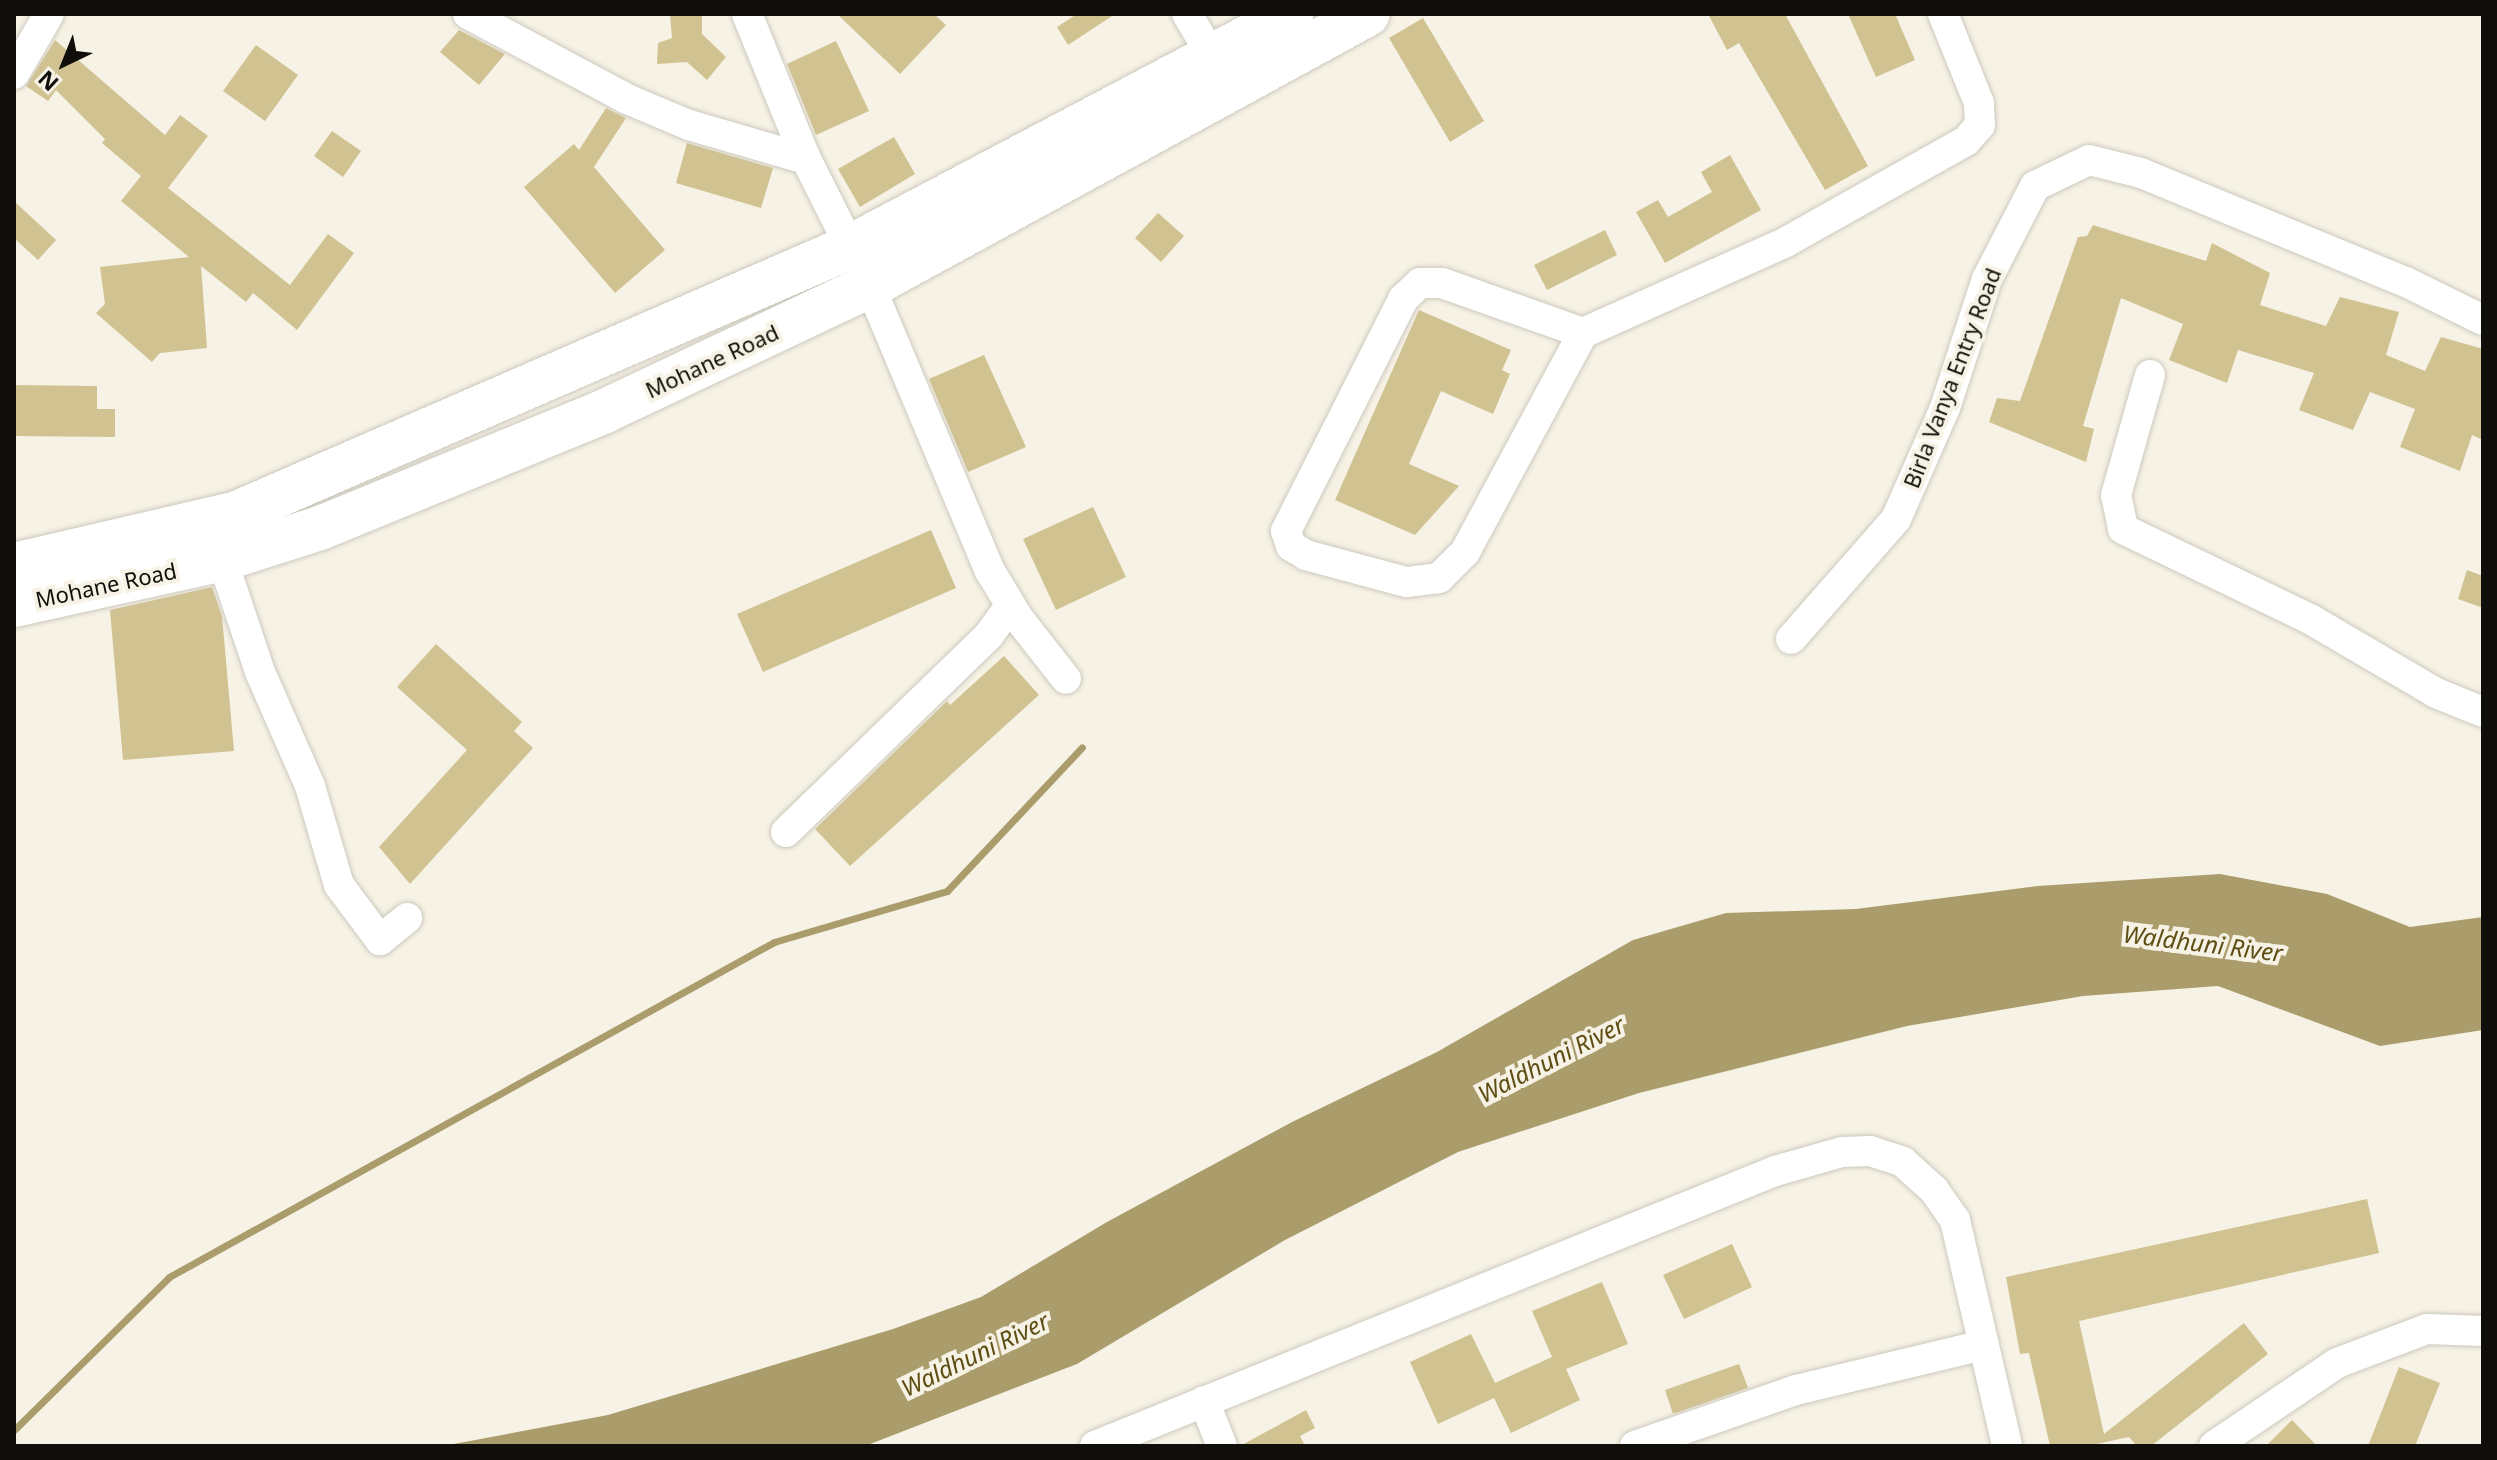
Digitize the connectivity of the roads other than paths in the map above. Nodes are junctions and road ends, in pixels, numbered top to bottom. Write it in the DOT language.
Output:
graph roads {
  1 [pos="49,14"];
  2 [pos="468,14"];
  3 [pos="747,14"];
  4 [pos="1187,14"];
  5 [pos="1291,14"];
  6 [pos="1368,14"];
  7 [pos="1943,14"];
  8 [pos="1221,72"];
  9 [pos="14,74"];
  10 [pos="806,159"];
  11 [pos="850,247"];
  12 [pos="870,286"];
  13 [pos="2483,320"];
  14 [pos="1583,333"];
  15 [pos="2150,375"];
  16 [pos="216,541"];
  17 [pos="14,565"];
  18 [pos="14,605"];
  19 [pos="1010,606"];
  20 [pos="1791,639"];
  21 [pos="1066,679"];
  22 [pos="2483,712"];
  23 [pos="786,832"];
  24 [pos="407,918"];
  25 [pos="2483,1331"];
  26 [pos="1984,1345"];
  27 [pos="1204,1401"];
  28 [pos="1095,1446"];
  29 [pos="1222,1446"];
  30 [pos="1635,1446"];
  31 [pos="2007,1446"];
  32 [pos="2214,1446"];
  1 -- 9 [label="street"];
  2 -- 10 [label="street"];
  3 -- 10 [label="street"];
  4 -- 8 [label="street"];
  5 -- 8 [label="main road, Mohane Road"];
  6 -- 8 [label="main road, Mohane Road"];
  7 -- 14 [label="street"];
  8 -- 11 [label="main road, Mohane Road"];
  8 -- 12 [label="main road, Mohane Road"];
  10 -- 11 [label="street"];
  11 -- 12 [label="street"];
  11 -- 16 [label="main road, Mohane Road"];
  12 -- 16 [label="main road, Mohane Road"];
  12 -- 19 [label="street"];
  13 -- 20 [label="street, Birla Vanya Entry Road"];
  14 -- 14 [label="street"];
  15 -- 22 [label="street"];
  16 -- 17 [label="main road, Mohane Road"];
  16 -- 18 [label="main road, Mohane Road"];
  16 -- 24 [label="street"];
  19 -- 21 [label="street"];
  19 -- 23 [label="street"];
  25 -- 32 [label="street"];
  26 -- 27 [label="street"];
  26 -- 30 [label="street"];
  26 -- 31 [label="street"];
  27 -- 28 [label="street"];
  27 -- 29 [label="street"];
}
